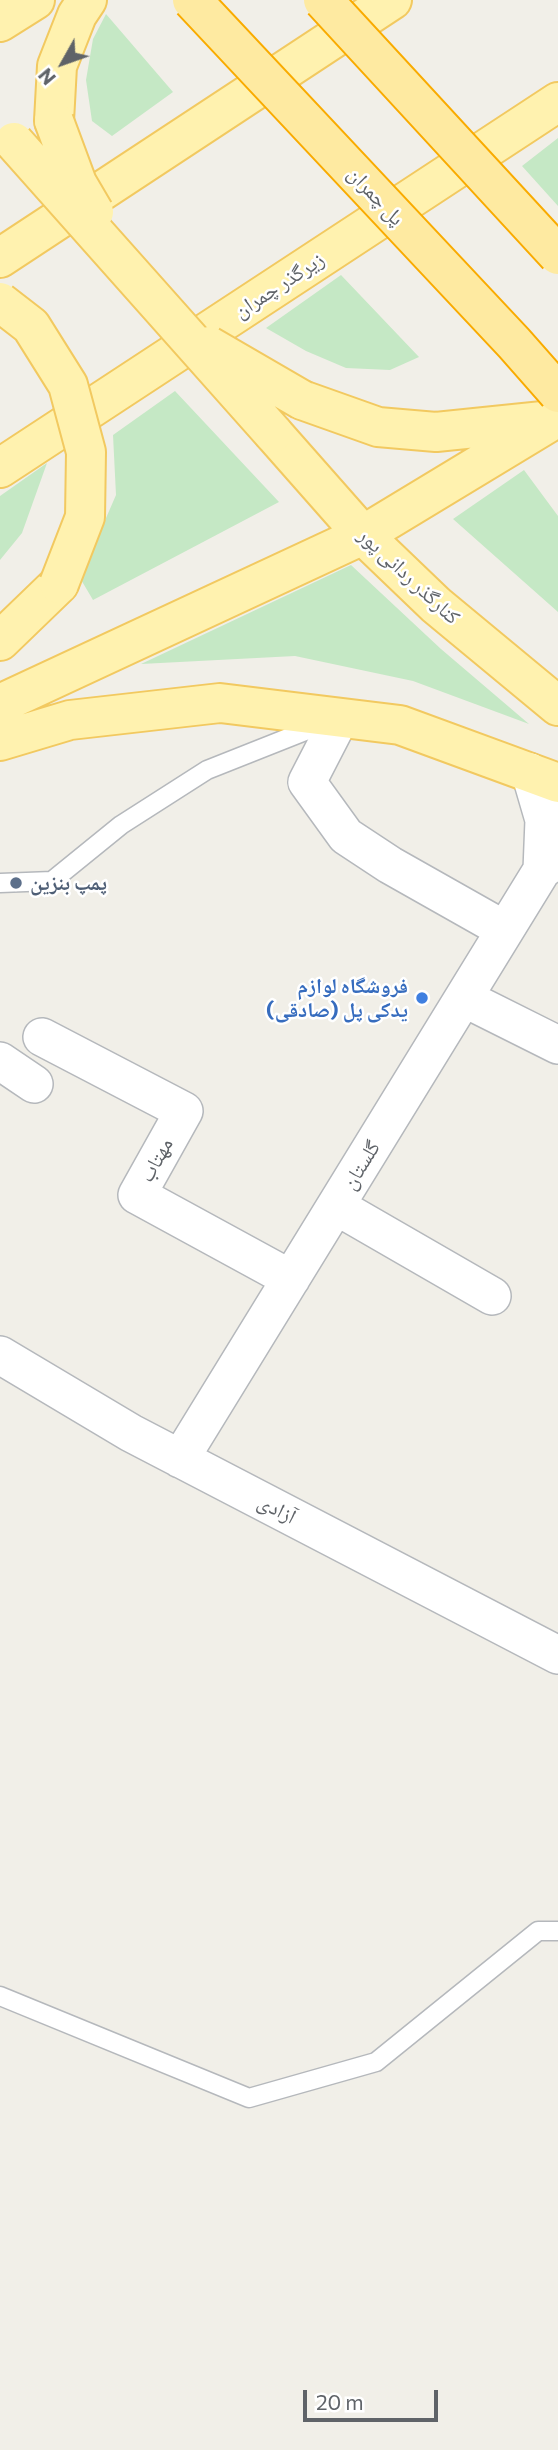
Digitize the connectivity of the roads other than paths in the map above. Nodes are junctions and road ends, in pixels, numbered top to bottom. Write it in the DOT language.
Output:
graph roads {
  1 [pos="35,0"];
  2 [pos="87,0"];
  3 [pos="192,0"];
  4 [pos="323,0"];
  5 [pos="392,0"];
  6 [pos="0,22"];
  7 [pos="558,102"];
  8 [pos="7,133"];
  9 [pos="558,255"];
  10 [pos="0,258"];
  11 [pos="125,267"];
  12 [pos="0,302"];
  13 [pos="180,329"];
  14 [pos="556,410"];
  15 [pos="0,468"];
  16 [pos="363,535"];
  17 [pos="0,641"];
  18 [pos="0,704"];
  19 [pos="558,706"];
  20 [pos="340,718"];
  21 [pos="0,740"];
  22 [pos="544,778"];
  23 [pos="550,865"];
  24 [pos="0,883"];
  25 [pos="505,930"];
  26 [pos="464,998"];
  27 [pos="42,1037"];
  28 [pos="558,1045"];
  29 [pos="0,1061"];
  30 [pos="34,1084"];
  31 [pos="336,1206"];
  32 [pos="291,1279"];
  33 [pos="492,1296"];
  34 [pos="0,1356"];
  35 [pos="180,1459"];
  36 [pos="558,1655"];
  37 [pos="558,1931"];
  38 [pos="0,1996"];
  1 -- 6 [label="main road"];
  2 -- 11 [label="main road, bridge"];
  3 -- 14 [label="highway, پل چمران, bridge"];
  4 -- 9 [label="highway, bridge"];
  5 -- 10 [label="main road"];
  7 -- 15 [label="main road, زیرگذر چمران"];
  8 -- 11 [label="main road, bridge"];
  11 -- 13 [label="main road, کنارگذر ردانی پور, bridge"];
  12 -- 17 [label="main road, bridge"];
  13 -- 14 [label="main road, bridge"];
  13 -- 16 [label="main road, کنارگذر ردانی پور, bridge"];
  14 -- 16 [label="main road"];
  16 -- 18 [label="main road"];
  16 -- 19 [label="main road, کنارگذر ردانی پور"];
  20 -- 21 [label="main road"];
  20 -- 22 [label="main road"];
  20 -- 24 [label="lane"];
  20 -- 25 [label="street"];
  22 -- 23 [label="street"];
  23 -- 25 [label="street, گلستان"];
  25 -- 26 [label="street, گلستان"];
  26 -- 28 [label="street"];
  26 -- 31 [label="street, گلستان"];
  27 -- 32 [label="street, مهتاب"];
  29 -- 30 [label="street"];
  31 -- 32 [label="street, گلستان"];
  31 -- 33 [label="street"];
  32 -- 35 [label="street, گلستان"];
  34 -- 35 [label="street, آزادی"];
  35 -- 36 [label="street, آزادی"];
  37 -- 38 [label="lane"];
}
